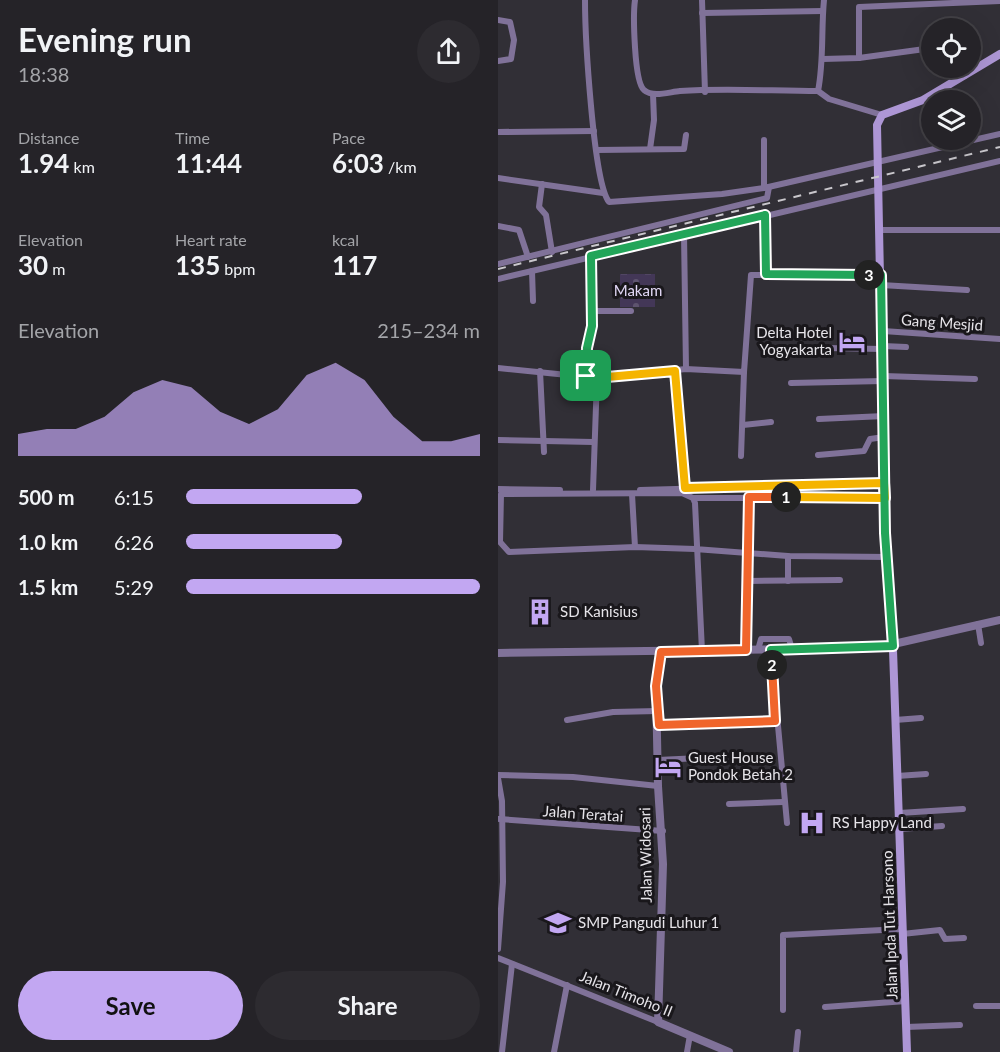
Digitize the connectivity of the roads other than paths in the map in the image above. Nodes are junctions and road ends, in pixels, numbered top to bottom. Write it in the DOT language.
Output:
graph roads {
  1 [pos="585,0"];
  2 [pos="635,0"];
  3 [pos="702,0"];
  4 [pos="824,0"];
  5 [pos="1000,1"];
  6 [pos="823,11"];
  7 [pos="702,13"];
  8 [pos="498,20"];
  9 [pos="921,50"];
  10 [pos="1000,54"];
  11 [pos="823,58"];
  12 [pos="859,58"];
  13 [pos="498,61"];
  14 [pos="981,66"];
  15 [pos="962,78"];
  16 [pos="818,91"];
  17 [pos="705,92"];
  18 [pos="653,94"];
  19 [pos="882,115"];
  20 [pos="594,131"];
  21 [pos="498,132"];
  22 [pos="1000,134"];
  23 [pos="686,135"];
  24 [pos="764,140"];
  25 [pos="651,149"];
  26 [pos="597,150"];
  27 [pos="1000,161"];
  28 [pos="878,164"];
  29 [pos="498,178"];
  30 [pos="542,184"];
  31 [pos="766,187"];
  32 [pos="879,187"];
  33 [pos="603,193"];
  34 [pos="765,215"];
  35 [pos="498,226"];
  36 [pos="881,230"];
  37 [pos="1000,230"];
  38 [pos="684,234"];
  39 [pos="552,252"];
  40 [pos="591,256"];
  41 [pos="528,258"];
  42 [pos="498,264"];
  43 [pos="532,271"];
  44 [pos="766,274"];
  45 [pos="881,275"];
  46 [pos="498,279"];
  47 [pos="881,285"];
  48 [pos="967,290"];
  49 [pos="533,300"];
  50 [pos="591,311"];
  51 [pos="631,311"];
  52 [pos="883,331"];
  53 [pos="1000,339"];
  54 [pos="906,347"];
  55 [pos="825,348"];
  56 [pos="883,348"];
  57 [pos="498,368"];
  58 [pos="686,369"];
  59 [pos="540,371"];
  60 [pos="675,371"];
  61 [pos="744,372"];
  62 [pos="586,376"];
  63 [pos="597,378"];
  64 [pos="884,379"];
  65 [pos="975,380"];
  66 [pos="791,383"];
  67 [pos="884,416"];
  68 [pos="819,419"];
  69 [pos="771,422"];
  70 [pos="743,425"];
  71 [pos="884,437"];
  72 [pos="498,440"];
  73 [pos="543,440"];
  74 [pos="593,442"];
  75 [pos="544,452"];
  76 [pos="818,455"];
  77 [pos="741,456"];
  78 [pos="884,483"];
  79 [pos="685,488"];
  80 [pos="498,489"];
  81 [pos="593,490"];
  82 [pos="632,494"];
  83 [pos="749,497"];
  84 [pos="693,498"];
  85 [pos="885,498"];
  86 [pos="634,548"];
  87 [pos="695,549"];
  88 [pos="748,554"];
  89 [pos="788,556"];
  90 [pos="888,557"];
  91 [pos="840,580"];
  92 [pos="747,581"];
  93 [pos="788,581"];
  94 [pos="1000,620"];
  95 [pos="978,624"];
  96 [pos="981,643"];
  97 [pos="893,646"];
  98 [pos="792,649"];
  99 [pos="746,650"];
  100 [pos="758,650"];
  101 [pos="771,650"];
  102 [pos="702,651"];
  103 [pos="661,652"];
  104 [pos="498,653"];
  105 [pos="658,711"];
  106 [pos="921,718"];
  107 [pos="567,720"];
  108 [pos="895,720"];
  109 [pos="775,721"];
  110 [pos="659,725"];
  111 [pos="721,757"];
  112 [pos="658,760"];
  113 [pos="926,774"];
  114 [pos="498,776"];
  115 [pos="897,776"];
  116 [pos="658,786"];
  117 [pos="783,802"];
  118 [pos="729,804"];
  119 [pos="963,810"];
  120 [pos="899,813"];
  121 [pos="500,820"];
  122 [pos="786,823"];
  123 [pos="942,826"];
  124 [pos="900,829"];
  125 [pos="663,831"];
  126 [pos="902,932"];
  127 [pos="964,938"];
  128 [pos="498,949"];
  129 [pos="498,958"];
  130 [pos="512,964"];
  131 [pos="567,985"];
  132 [pos="906,1001"];
  133 [pos="976,1006"];
  134 [pos="1000,1006"];
  135 [pos="825,1007"];
  136 [pos="783,1010"];
  137 [pos="644,1016"];
  138 [pos="658,1022"];
  139 [pos="960,1025"];
  140 [pos="642,1026"];
  141 [pos="906,1027"];
  142 [pos="798,1032"];
  143 [pos="690,1035"];
  144 [pos="502,1052"];
  145 [pos="554,1052"];
  146 [pos="687,1052"];
  147 [pos="729,1052"];
  148 [pos="796,1052"];
  149 [pos="907,1052"];
  1 -- 20 [label="street"];
  2 -- 18 [label="street"];
  3 -- 7 [label="street"];
  4 -- 6 [label="street"];
  5 -- 12 [label="street"];
  6 -- 7 [label="street"];
  6 -- 11 [label="street"];
  7 -- 17 [label="street"];
  8 -- 13 [label="street"];
  9 -- 12 [label="street"];
  10 -- 14 [label="main road"];
  11 -- 12 [label="street"];
  11 -- 16 [label="street"];
  15 -- 19 [label="main road"];
  16 -- 17 [label="street"];
  16 -- 19 [label="street"];
  17 -- 18 [label="street"];
  18 -- 25 [label="street"];
  19 -- 28 [label="main road, Jalan Ipda Tut Harsono"];
  20 -- 21 [label="street"];
  20 -- 26 [label="street"];
  22 -- 28 [label="street"];
  23 -- 25 [label="street"];
  24 -- 31 [label="street"];
  25 -- 26 [label="street"];
  26 -- 33 [label="street"];
  27 -- 32 [label="street"];
  28 -- 31 [label="street"];
  28 -- 32 [label="main road, Jalan Ipda Tut Harsono"];
  29 -- 30 [label="street"];
  30 -- 33 [label="street"];
  30 -- 39 [label="street"];
  31 -- 33 [label="street"];
  31 -- 39 [label="street"];
  32 -- 34 [label="street"];
  32 -- 36 [label="main road, Jalan Ipda Tut Harsono"];
  34 -- 38 [label="street"];
  34 -- 44 [label="street"];
  35 -- 41 [label="street"];
  36 -- 37 [label="street"];
  36 -- 45 [label="main road, Jalan Ipda Tut Harsono"];
  38 -- 40 [label="street"];
  38 -- 58 [label="street"];
  39 -- 41 [label="street"];
  40 -- 43 [label="street"];
  40 -- 50 [label="street"];
  41 -- 42 [label="street"];
  43 -- 46 [label="street"];
  43 -- 49 [label="street"];
  44 -- 45 [label="street"];
  44 -- 61 [label="street"];
  45 -- 47 [label="main road, Jalan Ipda Tut Harsono"];
  47 -- 48 [label="street"];
  47 -- 52 [label="main road, Jalan Ipda Tut Harsono"];
  50 -- 51 [label="street"];
  50 -- 62 [label="street"];
  52 -- 53 [label="street, Gang Mesjid"];
  52 -- 56 [label="main road, Jalan Ipda Tut Harsono"];
  54 -- 56 [label="street"];
  55 -- 56 [label="street"];
  56 -- 64 [label="main road, Jalan Ipda Tut Harsono"];
  57 -- 59 [label="street"];
  58 -- 60 [label="street"];
  58 -- 61 [label="street"];
  59 -- 62 [label="street"];
  59 -- 73 [label="street"];
  60 -- 63 [label="street"];
  60 -- 79 [label="street"];
  61 -- 70 [label="street"];
  62 -- 63 [label="street"];
  63 -- 74 [label="street"];
  64 -- 65 [label="street"];
  64 -- 66 [label="street"];
  64 -- 67 [label="main road, Jalan Ipda Tut Harsono"];
  67 -- 68 [label="street"];
  67 -- 71 [label="main road, Jalan Ipda Tut Harsono"];
  69 -- 70 [label="street"];
  70 -- 77 [label="street"];
  71 -- 76 [label="street"];
  71 -- 78 [label="main road, Jalan Ipda Tut Harsono"];
  72 -- 73 [label="street"];
  73 -- 74 [label="street"];
  73 -- 75 [label="street"];
  74 -- 81 [label="street"];
  78 -- 79 [label="street"];
  78 -- 85 [label="main road, Jalan Ipda Tut Harsono"];
  79 -- 81 [label="street"];
  80 -- 81 [label="street"];
  82 -- 84 [label="street"];
  82 -- 86 [label="street"];
  82 -- 86 [label="street"];
  83 -- 84 [label="street"];
  83 -- 85 [label="street"];
  83 -- 88 [label="street"];
  84 -- 87 [label="street"];
  85 -- 90 [label="main road, Jalan Ipda Tut Harsono"];
  86 -- 87 [label="street"];
  87 -- 88 [label="street"];
  87 -- 102 [label="street"];
  88 -- 89 [label="street"];
  88 -- 92 [label="street"];
  89 -- 90 [label="street"];
  89 -- 93 [label="street"];
  90 -- 97 [label="main road, Jalan Ipda Tut Harsono"];
  91 -- 93 [label="street"];
  92 -- 93 [label="street"];
  92 -- 99 [label="street"];
  94 -- 95 [label="street"];
  95 -- 96 [label="street"];
  95 -- 97 [label="street"];
  97 -- 98 [label="street"];
  97 -- 108 [label="main road, Jalan Ipda Tut Harsono"];
  98 -- 100 [label="street"];
  98 -- 101 [label="street"];
  99 -- 100 [label="street"];
  99 -- 102 [label="street"];
  100 -- 101 [label="street"];
  101 -- 109 [label="street"];
  102 -- 103 [label="street"];
  103 -- 104 [label="street"];
  103 -- 105 [label="street, Jalan Widosari"];
  105 -- 107 [label="street"];
  105 -- 110 [label="street, Jalan Widosari"];
  106 -- 108 [label="street"];
  108 -- 115 [label="main road, Jalan Ipda Tut Harsono"];
  109 -- 110 [label="street"];
  109 -- 117 [label="street"];
  110 -- 112 [label="street, Jalan Widosari"];
  111 -- 112 [label="street"];
  112 -- 116 [label="street, Jalan Widosari"];
  113 -- 115 [label="street"];
  114 -- 116 [label="street"];
  114 -- 121 [label="street"];
  115 -- 120 [label="main road, Jalan Ipda Tut Harsono"];
  116 -- 125 [label="street, Jalan Widosari"];
  117 -- 118 [label="street"];
  117 -- 122 [label="street"];
  119 -- 120 [label="street"];
  120 -- 124 [label="main road, Jalan Ipda Tut Harsono"];
  121 -- 125 [label="street, Jalan Teratai"];
  121 -- 128 [label="street"];
  123 -- 124 [label="street"];
  124 -- 126 [label="main road, Jalan Ipda Tut Harsono"];
  125 -- 138 [label="street, Jalan Widosari"];
  126 -- 127 [label="street"];
  126 -- 132 [label="main road, Jalan Ipda Tut Harsono"];
  126 -- 136 [label="street"];
  129 -- 130 [label="street, Jalan Timoho II"];
  130 -- 131 [label="street, Jalan Timoho II"];
  130 -- 144 [label="street"];
  131 -- 137 [label="street, Jalan Timoho II"];
  131 -- 145 [label="street"];
  132 -- 135 [label="street"];
  132 -- 141 [label="main road, Jalan Ipda Tut Harsono"];
  133 -- 134 [label="street"];
  137 -- 138 [label="street, Jalan Timoho II"];
  137 -- 140 [label="street"];
  138 -- 143 [label="street, Jalan Timoho II"];
  139 -- 141 [label="street"];
  141 -- 149 [label="main road, Jalan Ipda Tut Harsono"];
  142 -- 148 [label="street"];
  143 -- 146 [label="street"];
  143 -- 147 [label="street, Jalan Timoho II"];
}
